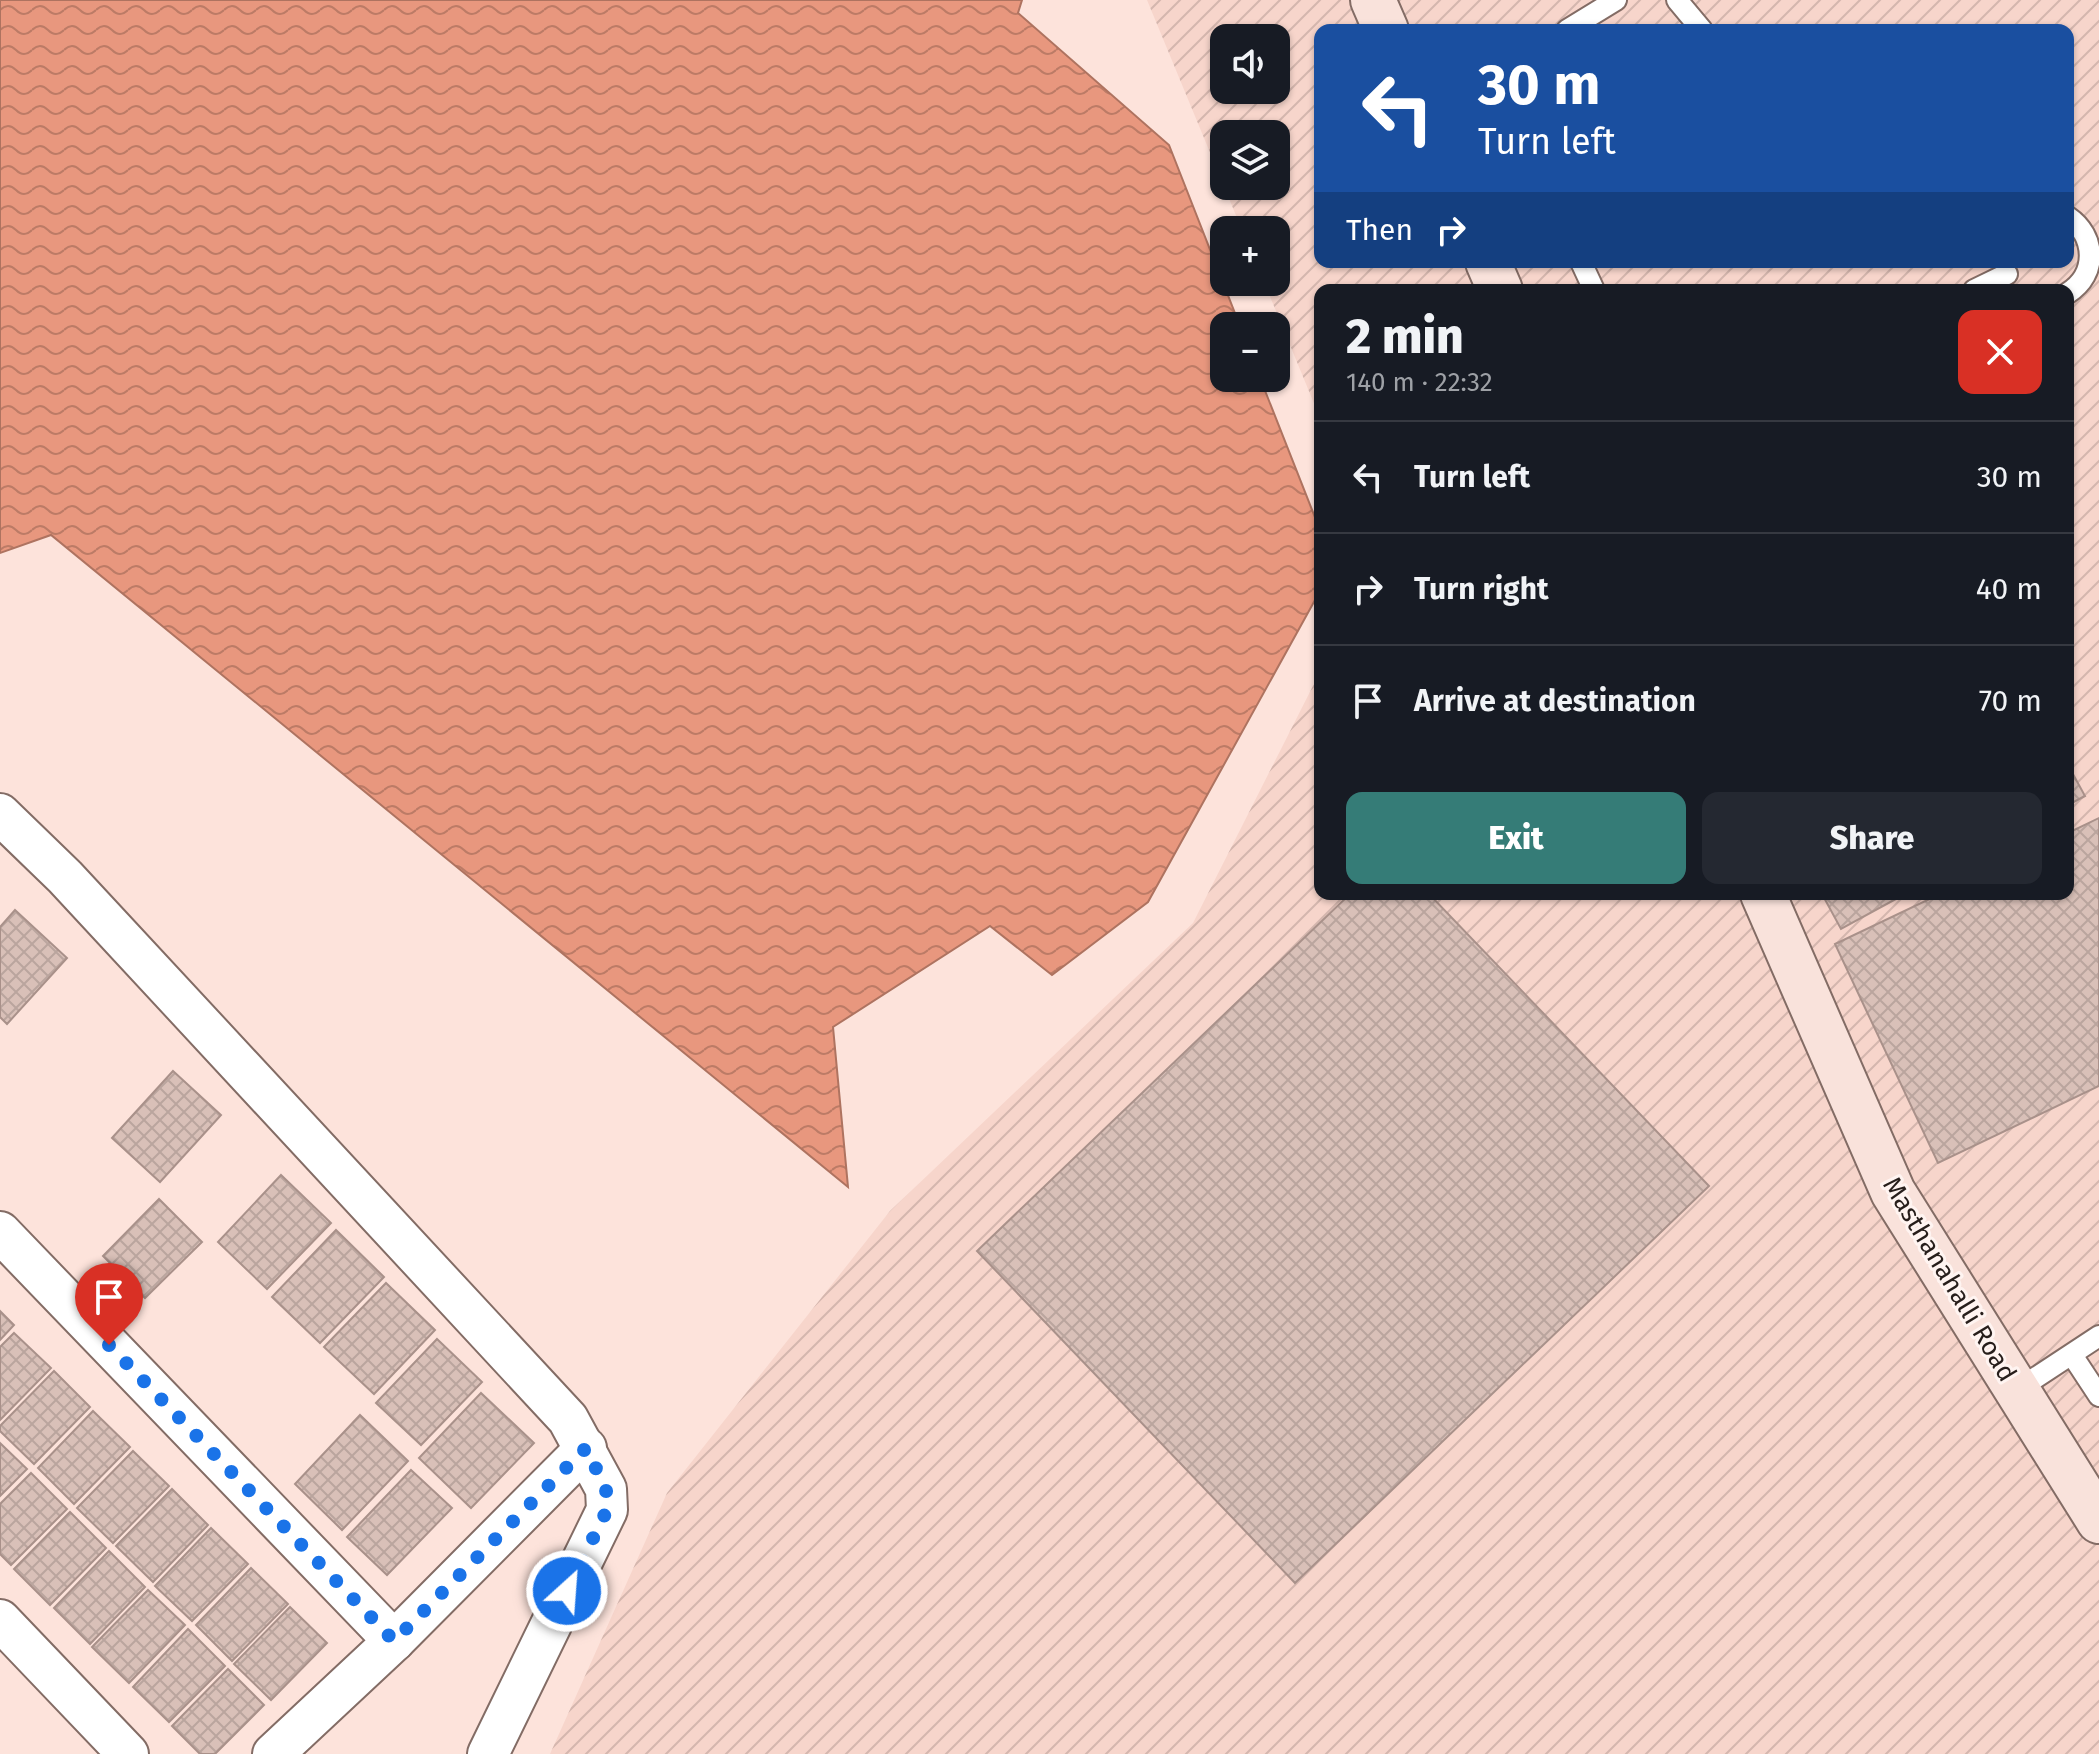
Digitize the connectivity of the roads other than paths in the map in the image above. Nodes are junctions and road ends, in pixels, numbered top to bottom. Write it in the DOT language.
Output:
graph roads {
  1 [pos="1373,0"];
  2 [pos="1616,0"];
  3 [pos="1677,0"];
  4 [pos="1383,24"];
  5 [pos="1577,24"];
  6 [pos="1697,24"];
  7 [pos="2074,222"];
  8 [pos="2006,268"];
  9 [pos="1983,284"];
  10 [pos="2074,288"];
  11 [pos="0,814"];
  12 [pos="1766,900"];
  13 [pos="0,1232"];
  14 [pos="2099,1336"];
  15 [pos="2072,1355"];
  16 [pos="2017,1390"];
  17 [pos="2099,1396"];
  18 [pos="586,1448"];
  19 [pos="2094,1501"];
  20 [pos="0,1620"];
  21 [pos="394,1641"];
  22 [pos="128,1754"];
  23 [pos="273,1754"];
  24 [pos="488,1754"];
  1 -- 4 [label="street"];
  2 -- 5 [label="lane"];
  3 -- 6 [label="lane"];
  7 -- 10 [label="lane"];
  8 -- 9 [label="lane"];
  11 -- 18 [label="street"];
  12 -- 16 [label="street, Masthanahalli Road"];
  13 -- 21 [label="street"];
  14 -- 15 [label="lane"];
  15 -- 16 [label="lane"];
  15 -- 17 [label="lane"];
  16 -- 19 [label="street, Masthanahalli Road"];
  18 -- 21 [label="street"];
  18 -- 24 [label="street"];
  20 -- 22 [label="street"];
  21 -- 23 [label="street"];
}
